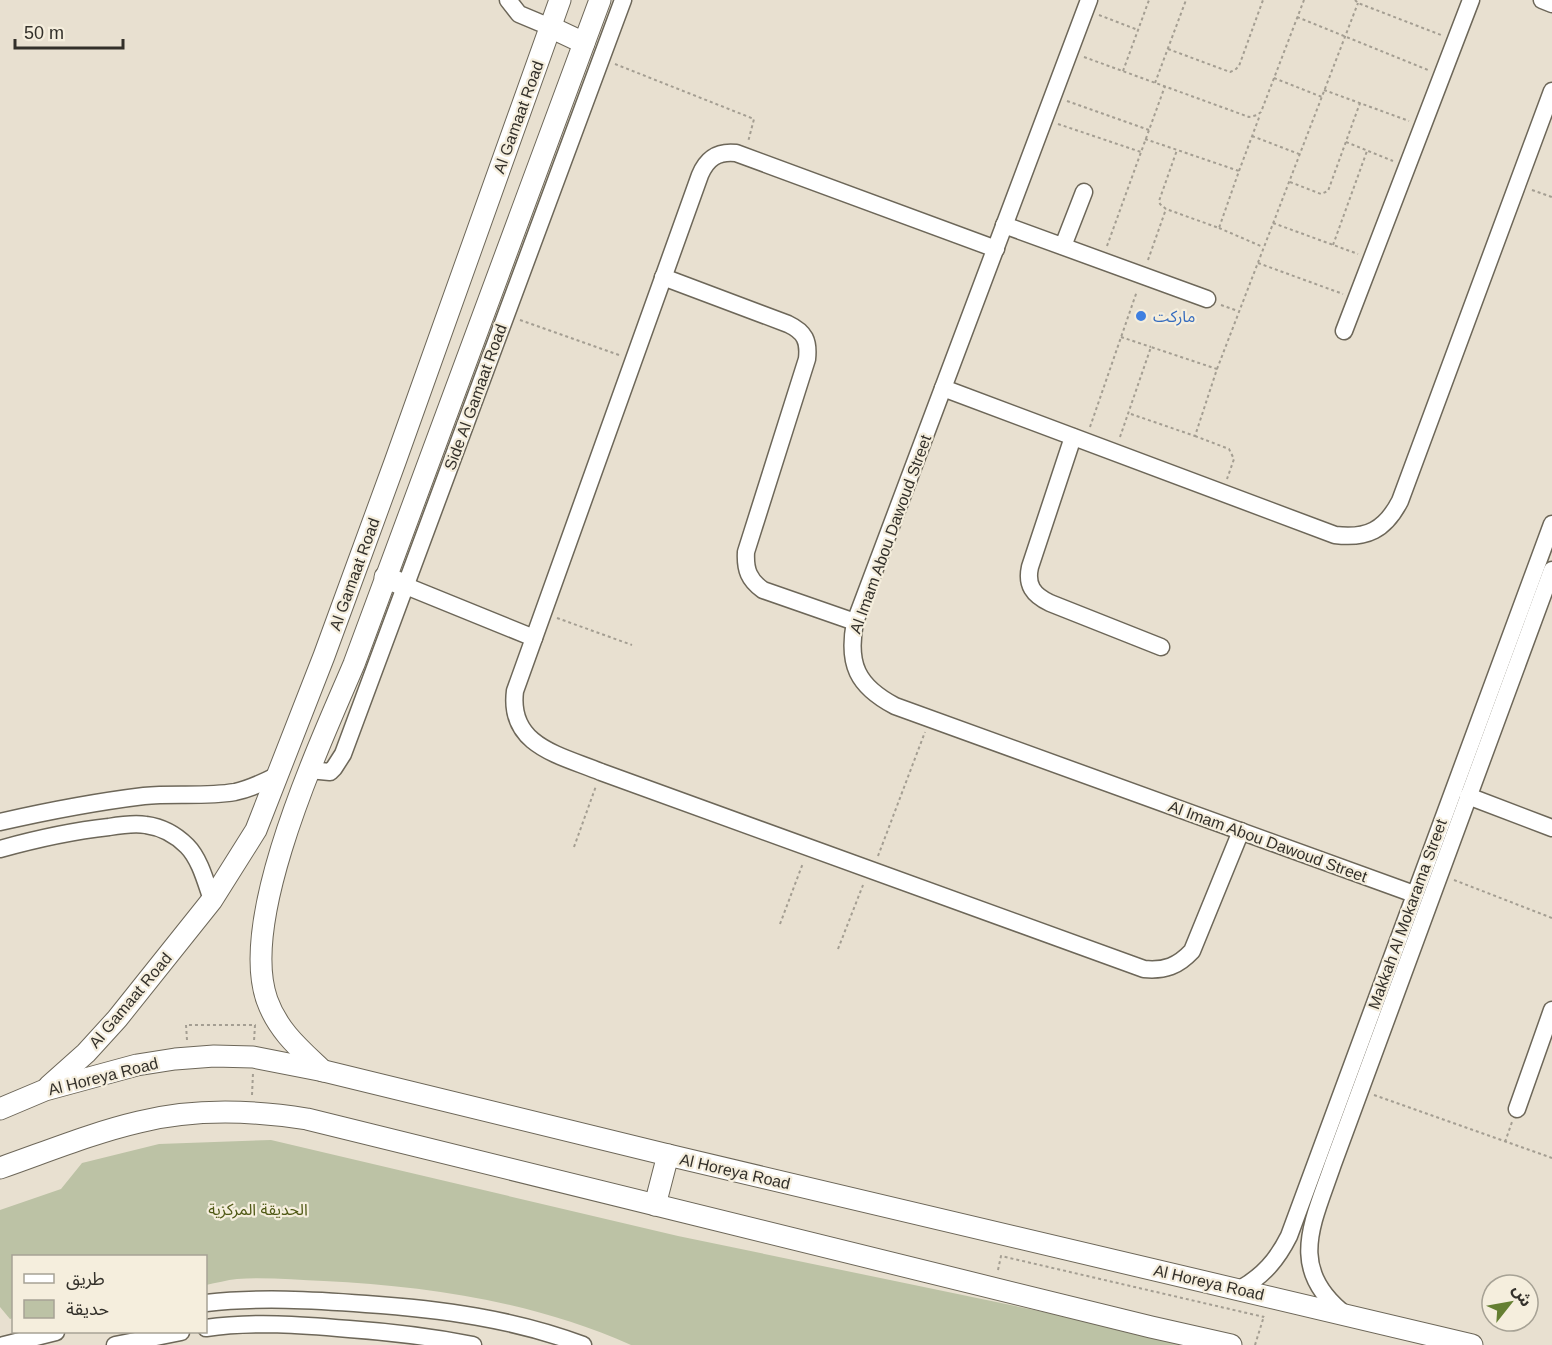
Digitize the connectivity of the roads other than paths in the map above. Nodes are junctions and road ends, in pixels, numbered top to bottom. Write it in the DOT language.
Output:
graph roads {
  1 [pos="508,0"];
  2 [pos="600,0"];
  3 [pos="623,0"];
  4 [pos="1471,0"];
  5 [pos="1542,0"];
  6 [pos="557,1"];
  7 [pos="1552,4"];
  8 [pos="1087,5"];
  9 [pos="550,27"];
  10 [pos="584,43"];
  11 [pos="1552,91"];
  12 [pos="1084,192"];
  13 [pos="1004,225"];
  14 [pos="1063,246"];
  15 [pos="996,249"];
  16 [pos="663,277"];
  17 [pos="1207,299"];
  18 [pos="1344,331"];
  19 [pos="943,388"];
  20 [pos="1079,439"];
  21 [pos="1552,524"];
  22 [pos="1552,570"];
  23 [pos="385,577"];
  24 [pos="406,586"];
  25 [pos="855,622"];
  26 [pos="534,638"];
  27 [pos="1516,643"];
  28 [pos="1161,647"];
  29 [pos="281,767"];
  30 [pos="309,770"];
  31 [pos="1468,796"];
  32 [pos="41,812"];
  33 [pos="0,822"];
  34 [pos="1552,828"];
  35 [pos="1241,831"];
  36 [pos="46,837"];
  37 [pos="0,849"];
  38 [pos="1414,894"];
  39 [pos="212,900"];
  40 [pos="1552,1010"];
  41 [pos="1548,1034"];
  42 [pos="324,1071"];
  43 [pos="45,1090"];
  44 [pos="0,1109"];
  45 [pos="1516,1109"];
  46 [pos="668,1155"];
  47 [pos="1316,1159"];
  48 [pos="1333,1164"];
  49 [pos="0,1168"];
  50 [pos="655,1204"];
  51 [pos="1240,1289"];
  52 [pos="207,1303"];
  53 [pos="1347,1315"];
  54 [pos="207,1328"];
  55 [pos="52,1333"];
  56 [pos="176,1333"];
  57 [pos="4,1345"];
  58 [pos="115,1345"];
  59 [pos="473,1345"];
  60 [pos="583,1345"];
  61 [pos="1231,1345"];
  62 [pos="1472,1345"];
  1 -- 9 [label="street"];
  2 -- 10 [label="main road, Al Gamaat Road"];
  3 -- 24 [label="street, Side Al Gamaat Road"];
  4 -- 18 [label="street"];
  5 -- 7 [label="street"];
  6 -- 9 [label="main road, Al Gamaat Road"];
  8 -- 13 [label="street, Al Imam Abou Dawoud Street"];
  9 -- 10 [label="main road"];
  9 -- 29 [label="main road, Al Gamaat Road"];
  10 -- 23 [label="main road, Al Gamaat Road"];
  11 -- 20 [label="street"];
  12 -- 14 [label="street"];
  13 -- 14 [label="street"];
  13 -- 15 [label="street, Al Imam Abou Dawoud Street"];
  14 -- 17 [label="street"];
  15 -- 16 [label="street"];
  15 -- 19 [label="street, Al Imam Abou Dawoud Street"];
  16 -- 25 [label="street"];
  16 -- 26 [label="street"];
  19 -- 20 [label="street"];
  19 -- 25 [label="street, Al Imam Abou Dawoud Street"];
  20 -- 28 [label="street"];
  21 -- 27 [label="street, Makkah Al Mokarama Street"];
  22 -- 27 [label="street, Makkah Al Mokarama Street"];
  23 -- 24 [label="main road"];
  23 -- 30 [label="main road, Al Gamaat Road"];
  24 -- 26 [label="street"];
  24 -- 30 [label="street, Side Al Gamaat Road"];
  25 -- 35 [label="street, Al Imam Abou Dawoud Street"];
  26 -- 35 [label="street"];
  27 -- 31 [label="street, Makkah Al Mokarama Street"];
  27 -- 38 [label="street, Makkah Al Mokarama Street"];
  29 -- 30 [label="main road"];
  29 -- 32 [label="street"];
  29 -- 39 [label="main road, Al Gamaat Road"];
  30 -- 42 [label="main road, Al Gamaat Road"];
  31 -- 34 [label="street"];
  31 -- 48 [label="street, Makkah Al Mokarama Street"];
  32 -- 33 [label="street"];
  32 -- 36 [label="street"];
  35 -- 38 [label="street, Al Imam Abou Dawoud Street"];
  36 -- 37 [label="street"];
  36 -- 39 [label="street"];
  38 -- 47 [label="street, Makkah Al Mokarama Street"];
  39 -- 43 [label="main road, Al Gamaat Road"];
  40 -- 41 [label="street"];
  41 -- 45 [label="street"];
  42 -- 43 [label="main road, Al Horeya Road"];
  42 -- 46 [label="main road, Al Horeya Road"];
  43 -- 44 [label="main road, Al Horeya Road"];
  46 -- 50 [label="main road"];
  46 -- 51 [label="main road, Al Horeya Road"];
  47 -- 48 [label="street"];
  47 -- 51 [label="street, Makkah Al Mokarama Street"];
  48 -- 53 [label="street, Makkah Al Mokarama Street"];
  49 -- 50 [label="main road"];
  50 -- 61 [label="main road"];
  51 -- 53 [label="main road, Al Horeya Road"];
  52 -- 60 [label="street"];
  53 -- 62 [label="main road, Al Horeya Road"];
  54 -- 59 [label="street"];
  55 -- 57 [label="street"];
  56 -- 58 [label="street"];
}
